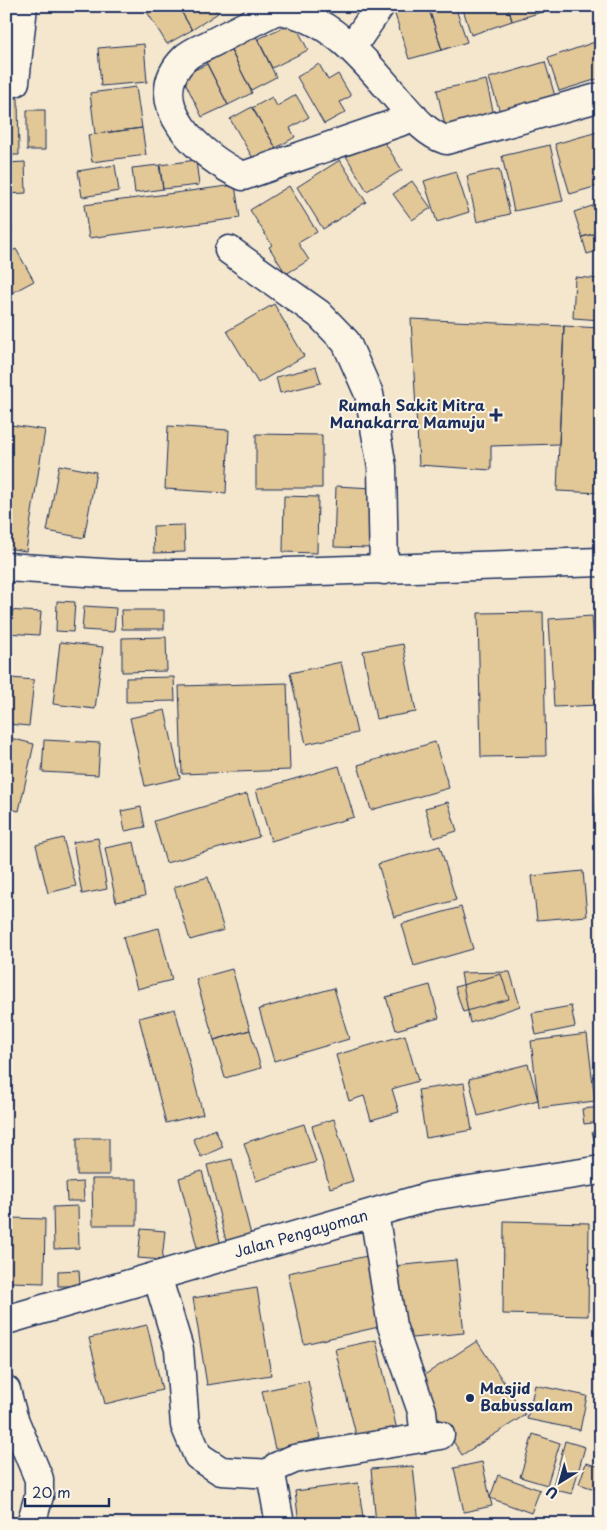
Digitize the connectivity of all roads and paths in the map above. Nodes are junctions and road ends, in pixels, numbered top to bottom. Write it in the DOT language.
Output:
graph roads {
  1 [pos="23,6"];
  2 [pos="379,7"];
  3 [pos="352,48"];
  4 [pos="6,83"];
  5 [pos="601,97"];
  6 [pos="414,117"];
  7 [pos="229,250"];
  8 [pos="601,562"];
  9 [pos="6,567"];
  10 [pos="384,570"];
  11 [pos="601,1170"];
  12 [pos="374,1213"];
  13 [pos="157,1276"];
  14 [pos="6,1320"];
  15 [pos="6,1390"];
  16 [pos="271,1474"];
  17 [pos="31,1524"];
  18 [pos="280,1524"];
  1 -- 4 [label="street"];
  2 -- 3 [label="street"];
  3 -- 6 [label="street"];
  3 -- 6 [label="street"];
  5 -- 6 [label="street"];
  7 -- 10 [label="street"];
  8 -- 10 [label="street"];
  9 -- 10 [label="street"];
  11 -- 12 [label="street, Jalan Pengayoman"];
  12 -- 13 [label="street, Jalan Pengayoman"];
  12 -- 16 [label="street"];
  13 -- 14 [label="street, Jalan Pengayoman"];
  13 -- 16 [label="street"];
  15 -- 17 [label="street"];
  16 -- 18 [label="street"];
}
